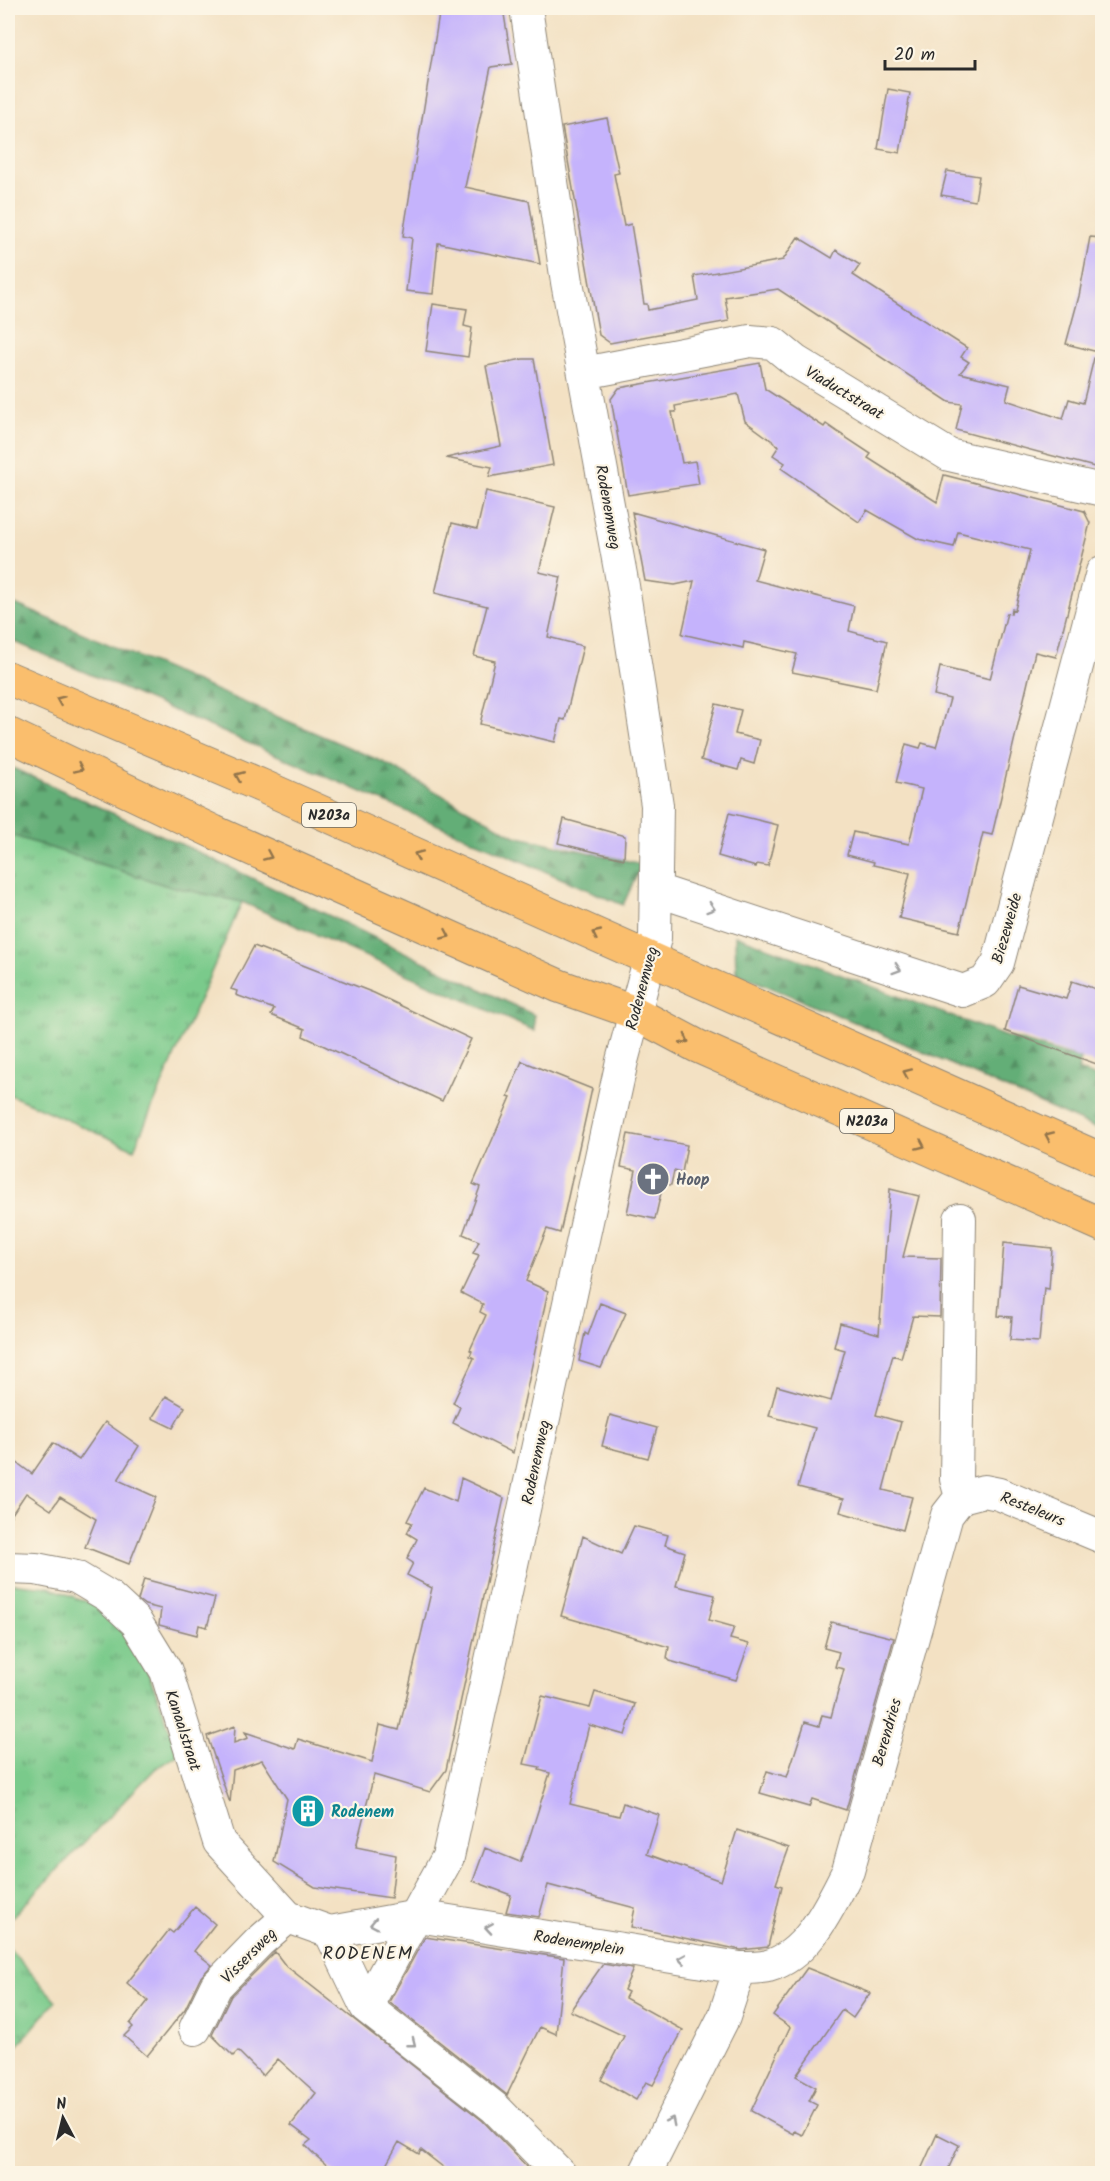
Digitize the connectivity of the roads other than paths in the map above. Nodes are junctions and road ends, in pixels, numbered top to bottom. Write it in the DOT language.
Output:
graph roads {
  1 [pos="525,8"];
  2 [pos="584,373"];
  3 [pos="1102,490"];
  4 [pos="1102,572"];
  5 [pos="8,678"];
  6 [pos="8,734"];
  7 [pos="656,890"];
  8 [pos="649,958"];
  9 [pos="633,1012"];
  10 [pos="1102,1160"];
  11 [pos="960,1219"];
  12 [pos="1102,1225"];
  13 [pos="961,1497"];
  14 [pos="1102,1537"];
  15 [pos="8,1568"];
  16 [pos="418,1916"];
  17 [pos="288,1917"];
  18 [pos="330,1932"];
  19 [pos="740,1968"];
  20 [pos="366,2007"];
  21 [pos="195,2029"];
  22 [pos="560,2174"];
  23 [pos="645,2174"];
  1 -- 2 [label="street, Rodenemweg"];
  2 -- 3 [label="street, Viaductstraat"];
  2 -- 7 [label="street, Rodenemweg"];
  7 -- 4 [label="street, Biezeweide, one-way"];
  8 -- 5 [label="highway, N203a, one-way"];
  6 -- 9 [label="highway, N203a, one-way"];
  7 -- 8 [label="street, Rodenemweg"];
  8 -- 9 [label="street, Rodenemweg"];
  10 -- 8 [label="highway, N203a, one-way"];
  9 -- 12 [label="highway, N203a, one-way"];
  9 -- 16 [label="street, Rodenemweg"];
  11 -- 13 [label="street"];
  13 -- 14 [label="street, Resteleurs"];
  13 -- 19 [label="street, Berendries"];
  15 -- 17 [label="street, Kanaalstraat"];
  16 -- 18 [label="street, Rodenemplein, one-way"];
  19 -- 16 [label="street, Rodenemplein, one-way"];
  16 -- 20 [label="street"];
  17 -- 18 [label="street, Kanaalstraat"];
  17 -- 21 [label="street, Vissersweg"];
  18 -- 20 [label="street"];
  23 -- 19 [label="street, one-way"];
  20 -- 22 [label="street, one-way"];
}
